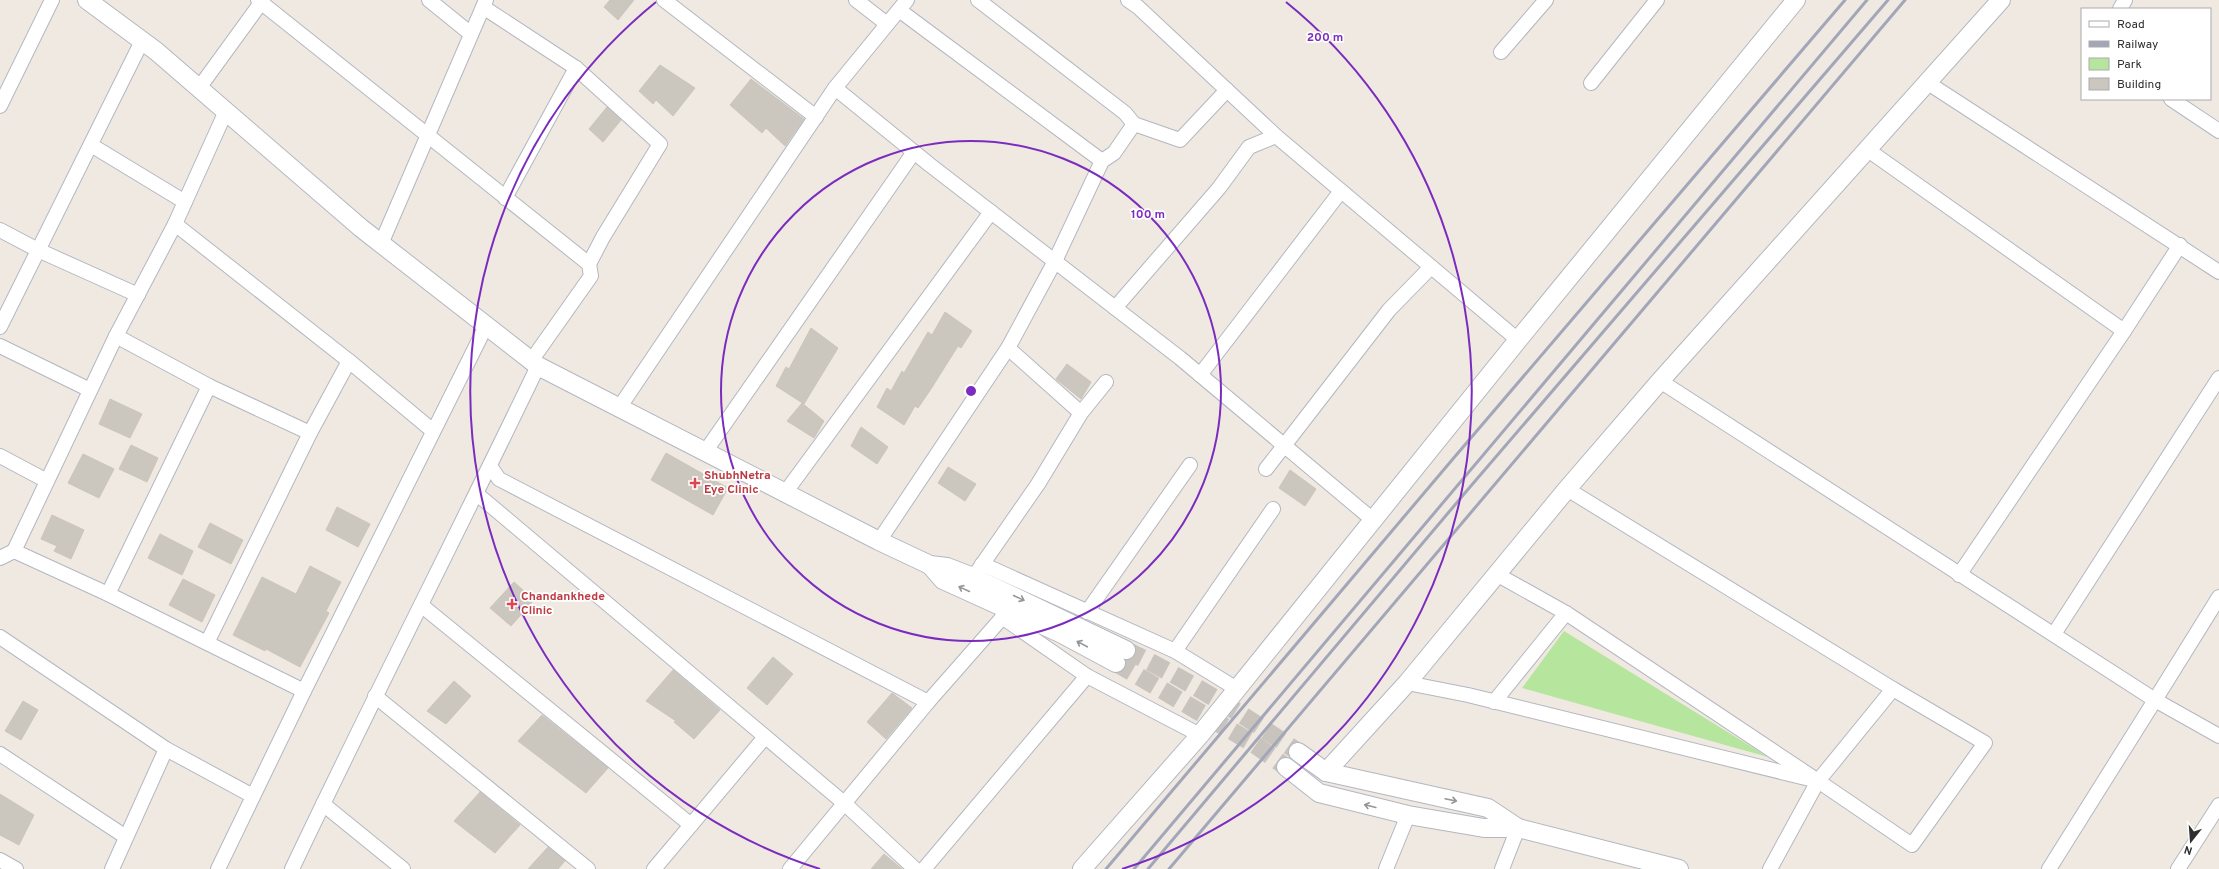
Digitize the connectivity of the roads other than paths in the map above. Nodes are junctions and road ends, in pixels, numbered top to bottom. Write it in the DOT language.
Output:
graph roads {
  1 [pos="52,0"];
  2 [pos="87,0"];
  3 [pos="429,0"];
  4 [pos="664,0"];
  5 [pos="856,0"];
  6 [pos="978,0"];
  7 [pos="1128,0"];
  8 [pos="1546,0"];
  9 [pos="1657,0"];
  10 [pos="2001,0"];
  11 [pos="260,1"];
  12 [pos="1791,2"];
  13 [pos="484,3"];
  14 [pos="903,5"];
  15 [pos="887,24"];
  16 [pos="471,34"];
  17 [pos="142,41"];
  18 [pos="1501,52"];
  19 [pos="576,68"];
  20 [pos="1591,83"];
  21 [pos="1928,83"];
  22 [pos="199,88"];
  23 [pos="835,88"];
  24 [pos="1227,90"];
  25 [pos="2172,100"];
  26 [pos="0,106"];
  27 [pos="226,112"];
  28 [pos="816,117"];
  29 [pos="1134,124"];
  30 [pos="2219,131"];
  31 [pos="428,136"];
  32 [pos="1276,136"];
  33 [pos="91,145"];
  34 [pos="1868,150"];
  35 [pos="914,152"];
  36 [pos="1102,161"];
  37 [pos="1341,191"];
  38 [pos="506,198"];
  39 [pos="185,202"];
  40 [pos="991,212"];
  41 [pos="175,224"];
  42 [pos="0,230"];
  43 [pos="381,244"];
  44 [pos="2180,245"];
  45 [pos="38,250"];
  46 [pos="1055,261"];
  47 [pos="589,264"];
  48 [pos="1431,267"];
  49 [pos="2219,272"];
  50 [pos="138,295"];
  51 [pos="1115,308"];
  52 [pos="0,326"];
  53 [pos="486,326"];
  54 [pos="2124,331"];
  55 [pos="116,336"];
  56 [pos="1518,340"];
  57 [pos="0,346"];
  58 [pos="1008,348"];
  59 [pos="349,361"];
  60 [pos="534,364"];
  61 [pos="1200,375"];
  62 [pos="2219,378"];
  63 [pos="1660,381"];
  64 [pos="1106,382"];
  65 [pos="209,386"];
  66 [pos="90,390"];
  67 [pos="619,408"];
  68 [pos="1081,413"];
  69 [pos="432,431"];
  70 [pos="310,433"];
  71 [pos="1285,446"];
  72 [pos="705,452"];
  73 [pos="0,456"];
  74 [pos="1190,465"];
  75 [pos="490,466"];
  76 [pos="1266,469"];
  77 [pos="47,480"];
  78 [pos="1567,489"];
  79 [pos="785,493"];
  80 [pos="477,494"];
  81 [pos="1273,509"];
  82 [pos="1373,520"];
  83 [pos="879,541"];
  84 [pos="14,551"];
  85 [pos="0,558"];
  86 [pos="930,565"];
  87 [pos="978,570"];
  88 [pos="1498,575"];
  89 [pos="1958,575"];
  90 [pos="108,594"];
  91 [pos="2219,597"];
  92 [pos="421,604"];
  93 [pos="1000,605"];
  94 [pos="1086,612"];
  95 [pos="1566,613"];
  96 [pos="2054,634"];
  97 [pos="0,638"];
  98 [pos="207,643"];
  99 [pos="1176,651"];
  100 [pos="1121,656"];
  101 [pos="1087,676"];
  102 [pos="1407,683"];
  103 [pos="1237,689"];
  104 [pos="1893,689"];
  105 [pos="304,691"];
  106 [pos="375,696"];
  107 [pos="2155,700"];
  108 [pos="928,702"];
  109 [pos="1494,702"];
  110 [pos="1200,735"];
  111 [pos="2219,736"];
  112 [pos="765,737"];
  113 [pos="166,749"];
  114 [pos="1298,752"];
  115 [pos="0,754"];
  116 [pos="1286,767"];
  117 [pos="1326,772"];
  118 [pos="1818,782"];
  119 [pos="253,796"];
  120 [pos="844,803"];
  121 [pos="323,804"];
  122 [pos="2219,805"];
  123 [pos="1408,816"];
  124 [pos="691,825"];
  125 [pos="1518,828"];
  126 [pos="126,837"];
  127 [pos="0,860"];
  128 [pos="16,869"];
  129 [pos="112,869"];
  130 [pos="218,869"];
  131 [pos="292,869"];
  132 [pos="403,869"];
  133 [pos="588,869"];
  134 [pos="654,869"];
  135 [pos="790,869"];
  136 [pos="915,869"];
  137 [pos="924,869"];
  138 [pos="1082,869"];
  139 [pos="1386,869"];
  140 [pos="1502,869"];
  141 [pos="1677,869"];
  142 [pos="1770,869"];
  143 [pos="2049,869"];
  144 [pos="2178,869"];
  1 -- 26 [label="street"];
  2 -- 17 [label="street"];
  3 -- 16 [label="street"];
  4 -- 28 [label="street"];
  5 -- 15 [label="street"];
  6 -- 29 [label="street"];
  7 -- 24 [label="street"];
  8 -- 18 [label="street"];
  9 -- 20 [label="street"];
  10 -- 21 [label="street"];
  11 -- 22 [label="street"];
  11 -- 31 [label="street"];
  12 -- 56 [label="street"];
  13 -- 16 [label="street"];
  13 -- 19 [label="street"];
  14 -- 15 [label="street"];
  14 -- 36 [label="street"];
  15 -- 23 [label="street"];
  16 -- 31 [label="street"];
  17 -- 22 [label="street"];
  17 -- 33 [label="street"];
  19 -- 38 [label="street"];
  19 -- 47 [label="street"];
  21 -- 34 [label="street"];
  21 -- 44 [label="street"];
  22 -- 27 [label="street"];
  23 -- 28 [label="street"];
  23 -- 35 [label="street"];
  24 -- 29 [label="street"];
  24 -- 32 [label="street"];
  25 -- 30 [label="street"];
  27 -- 39 [label="street"];
  27 -- 43 [label="street"];
  28 -- 67 [label="street"];
  29 -- 36 [label="street"];
  31 -- 38 [label="street"];
  31 -- 43 [label="street"];
  32 -- 37 [label="street"];
  32 -- 51 [label="street"];
  33 -- 39 [label="street"];
  33 -- 45 [label="street"];
  34 -- 54 [label="street"];
  34 -- 63 [label="street"];
  35 -- 40 [label="street"];
  35 -- 72 [label="street"];
  36 -- 46 [label="street"];
  37 -- 48 [label="street"];
  37 -- 61 [label="street"];
  38 -- 47 [label="street"];
  39 -- 41 [label="street"];
  40 -- 46 [label="street"];
  40 -- 79 [label="street"];
  41 -- 50 [label="street"];
  41 -- 59 [label="street"];
  42 -- 45 [label="street"];
  43 -- 53 [label="street"];
  44 -- 49 [label="street"];
  44 -- 54 [label="street"];
  45 -- 50 [label="street"];
  45 -- 52 [label="street"];
  46 -- 51 [label="street"];
  46 -- 58 [label="street"];
  47 -- 60 [label="street"];
  48 -- 56 [label="street"];
  48 -- 71 [label="street"];
  50 -- 55 [label="street"];
  51 -- 61 [label="street"];
  53 -- 60 [label="street"];
  53 -- 69 [label="street"];
  54 -- 89 [label="street"];
  55 -- 65 [label="street"];
  55 -- 66 [label="street"];
  56 -- 82 [label="street"];
  57 -- 66 [label="street"];
  58 -- 68 [label="street"];
  58 -- 83 [label="street"];
  59 -- 69 [label="street"];
  59 -- 70 [label="street"];
  60 -- 67 [label="street"];
  60 -- 75 [label="street"];
  61 -- 71 [label="street"];
  62 -- 96 [label="street"];
  63 -- 78 [label="street"];
  63 -- 89 [label="street"];
  64 -- 68 [label="street"];
  65 -- 70 [label="street"];
  65 -- 90 [label="street"];
  66 -- 77 [label="street"];
  67 -- 72 [label="street"];
  68 -- 87 [label="street"];
  69 -- 105 [label="street"];
  70 -- 98 [label="street"];
  71 -- 76 [label="street"];
  71 -- 82 [label="street"];
  72 -- 79 [label="street"];
  73 -- 77 [label="street"];
  74 -- 94 [label="street"];
  75 -- 80 [label="street"];
  75 -- 108 [label="street"];
  77 -- 84 [label="street"];
  78 -- 88 [label="street"];
  78 -- 104 [label="street"];
  79 -- 83 [label="street"];
  80 -- 92 [label="street"];
  80 -- 112 [label="street"];
  81 -- 99 [label="street"];
  82 -- 103 [label="street"];
  83 -- 86 [label="street"];
  84 -- 85 [label="street"];
  84 -- 90 [label="street"];
  86 -- 87 [label="street"];
  93 -- 86 [label="street, one-way"];
  87 -- 93 [label="street"];
  87 -- 94 [label="street"];
  88 -- 95 [label="street"];
  88 -- 102 [label="street"];
  89 -- 96 [label="street"];
  90 -- 98 [label="street"];
  91 -- 107 [label="street"];
  92 -- 106 [label="street"];
  92 -- 124 [label="street"];
  93 -- 100 [label="street"];
  93 -- 101 [label="street"];
  93 -- 108 [label="street"];
  94 -- 99 [label="street"];
  95 -- 109 [label="street"];
  95 -- 118 [label="street"];
  96 -- 107 [label="street"];
  97 -- 113 [label="street"];
  98 -- 105 [label="street"];
  99 -- 103 [label="street"];
  101 -- 110 [label="street"];
  101 -- 137 [label="street"];
  102 -- 109 [label="street"];
  102 -- 117 [label="street"];
  103 -- 110 [label="street"];
  104 -- 118 [label="street"];
  104 -- 118 [label="street"];
  105 -- 119 [label="street"];
  106 -- 121 [label="street"];
  106 -- 133 [label="street"];
  107 -- 111 [label="street"];
  107 -- 143 [label="street"];
  108 -- 120 [label="street"];
  109 -- 118 [label="street"];
  110 -- 138 [label="street"];
  112 -- 120 [label="street"];
  112 -- 124 [label="street"];
  113 -- 119 [label="street"];
  113 -- 126 [label="street"];
  114 -- 117 [label="street"];
  115 -- 126 [label="street"];
  123 -- 116 [label="street, one-way"];
  117 -- 125 [label="street, one-way"];
  118 -- 142 [label="street"];
  119 -- 130 [label="street"];
  120 -- 135 [label="street"];
  120 -- 136 [label="street"];
  121 -- 131 [label="street"];
  121 -- 132 [label="street"];
  122 -- 144 [label="street"];
  123 -- 125 [label="street"];
  123 -- 139 [label="street"];
  124 -- 134 [label="street"];
  125 -- 140 [label="street"];
  125 -- 141 [label="street"];
  126 -- 129 [label="street"];
  127 -- 128 [label="street"];
}
